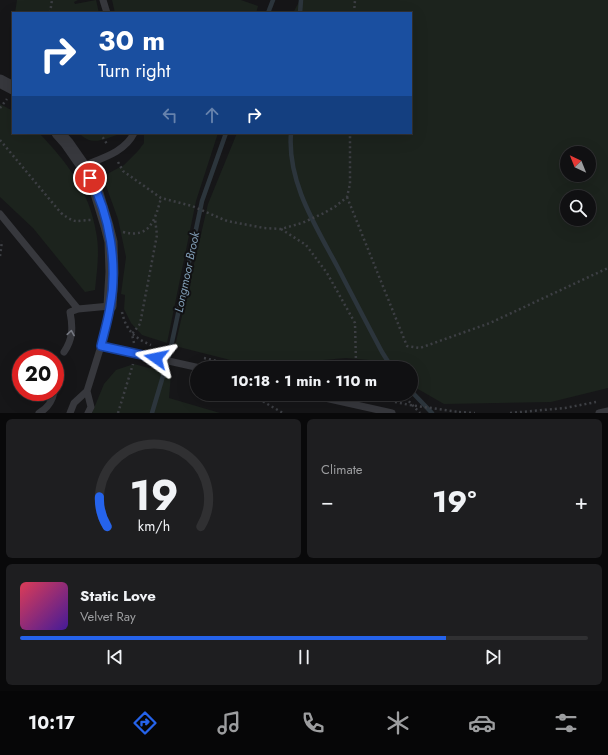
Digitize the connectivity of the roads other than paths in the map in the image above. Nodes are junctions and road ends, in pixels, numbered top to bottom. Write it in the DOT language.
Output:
graph roads {
  1 [pos="103,0"];
  2 [pos="107,12"];
  3 [pos="0,81"];
  4 [pos="12,87"];
  5 [pos="59,134"];
  6 [pos="133,134"];
  7 [pos="83,166"];
  8 [pos="0,214"];
  9 [pos="111,302"];
  10 [pos="78,308"];
  11 [pos="101,346"];
  12 [pos="64,352"];
  13 [pos="190,366"];
  14 [pos="87,391"];
  15 [pos="51,401"];
  16 [pos="335,401"];
  17 [pos="608,411"];
  18 [pos="380,412"];
  19 [pos="39,413"];
  20 [pos="70,413"];
  21 [pos="88,413"];
  22 [pos="392,413"];
  23 [pos="599,413"];
  1 -- 2 [label="lane"];
  3 -- 4 [label="street"];
  5 -- 7 [label="street"];
  6 -- 7 [label="lane"];
  7 -- 9 [label="street"];
  8 -- 10 [label="lane"];
  9 -- 10 [label="lane"];
  9 -- 11 [label="lane"];
  12 -- 10 [label="lane, one-way"];
  11 -- 13 [label="lane"];
  11 -- 14 [label="lane"];
  14 -- 20 [label="lane"];
  14 -- 21 [label="lane"];
  15 -- 19 [label="lane"];
  16 -- 18 [label="lane"];
  17 -- 23 [label="lane"];
  18 -- 22 [label="lane"];
}
